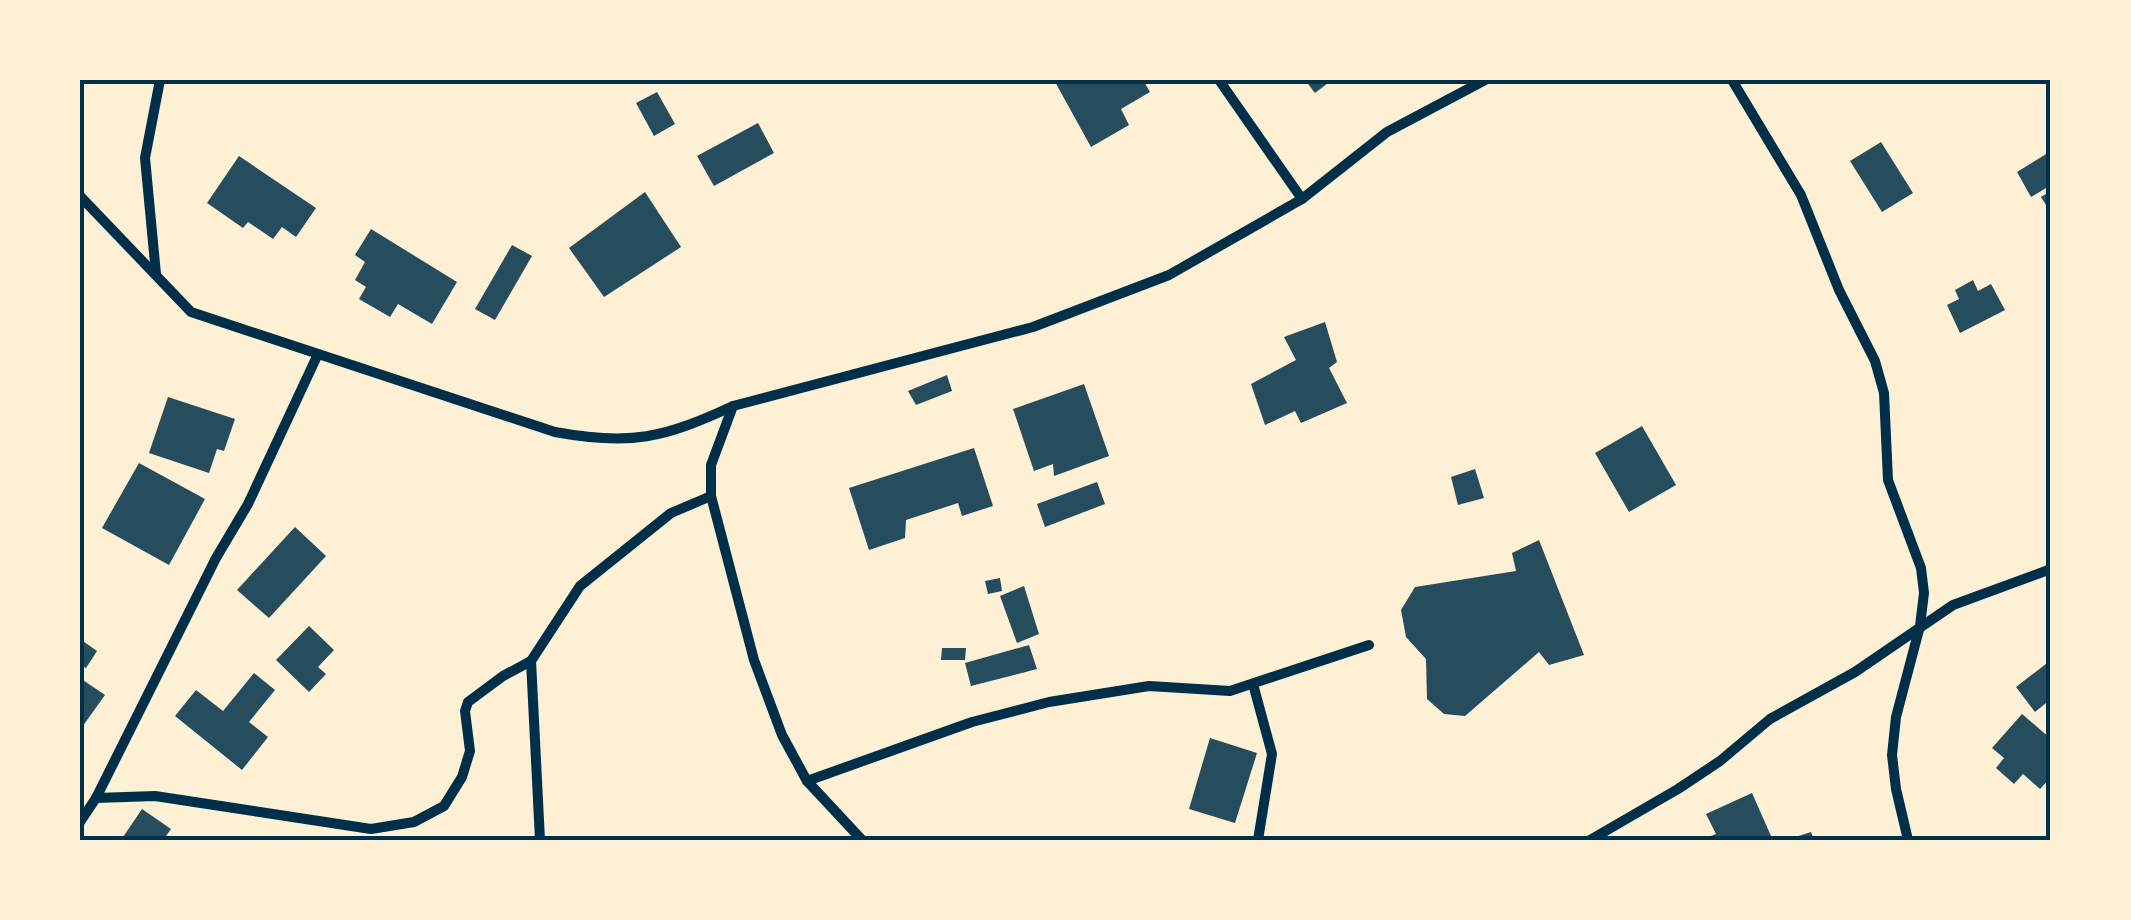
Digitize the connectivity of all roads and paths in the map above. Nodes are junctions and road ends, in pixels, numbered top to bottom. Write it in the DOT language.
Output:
graph roads {
  1 [pos="160,80"];
  2 [pos="1219,80"];
  3 [pos="1485,80"];
  4 [pos="1732,80"];
  5 [pos="80,196"];
  6 [pos="1302,199"];
  7 [pos="156,276"];
  8 [pos="318,354"];
  9 [pos="733,406"];
  10 [pos="711,496"];
  11 [pos="2051,569"];
  12 [pos="1920,626"];
  13 [pos="1370,645"];
  14 [pos="530,661"];
  15 [pos="1254,684"];
  16 [pos="807,781"];
  17 [pos="96,798"];
  18 [pos="80,822"];
  19 [pos="540,840"];
  20 [pos="862,840"];
  21 [pos="1258,840"];
  22 [pos="1590,840"];
  23 [pos="1908,840"];
  1 -- 7 [label="street"];
  2 -- 6 [label="street"];
  3 -- 6 [label="street"];
  4 -- 12 [label="street"];
  5 -- 7 [label="street"];
  6 -- 9 [label="street"];
  7 -- 8 [label="street"];
  8 -- 9 [label="street"];
  8 -- 17 [label="street"];
  9 -- 10 [label="street"];
  10 -- 14 [label="street"];
  10 -- 16 [label="street"];
  11 -- 12 [label="street"];
  12 -- 22 [label="street"];
  12 -- 23 [label="street"];
  13 -- 15 [label="street"];
  14 -- 17 [label="street"];
  14 -- 19 [label="street"];
  15 -- 16 [label="street"];
  15 -- 21 [label="street"];
  16 -- 20 [label="street"];
  17 -- 18 [label="street"];
}
